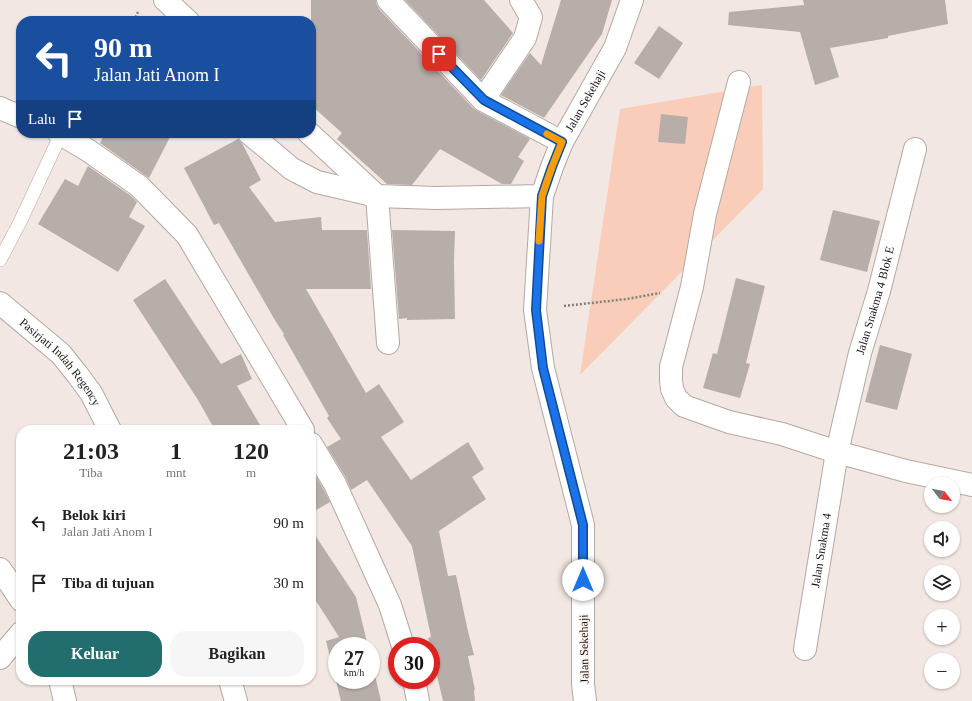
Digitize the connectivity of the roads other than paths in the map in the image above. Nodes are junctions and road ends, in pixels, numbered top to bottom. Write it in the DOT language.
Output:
graph roads {
  1 [pos="165,0"];
  2 [pos="388,0"];
  3 [pos="521,0"];
  4 [pos="632,0"];
  5 [pos="183,16"];
  6 [pos="738,82"];
  7 [pos="484,100"];
  8 [pos="0,108"];
  9 [pos="16,115"];
  10 [pos="59,138"];
  11 [pos="69,138"];
  12 [pos="255,138"];
  13 [pos="314,138"];
  14 [pos="562,142"];
  15 [pos="915,149"];
  16 [pos="377,196"];
  17 [pos="542,196"];
  18 [pos="0,260"];
  19 [pos="0,303"];
  20 [pos="388,344"];
  21 [pos="107,425"];
  22 [pos="300,425"];
  23 [pos="316,452"];
  24 [pos="837,452"];
  25 [pos="972,485"];
  26 [pos="0,569"];
  27 [pos="16,593"];
  28 [pos="400,637"];
  29 [pos="16,639"];
  30 [pos="804,649"];
  31 [pos="0,658"];
  32 [pos="61,685"];
  33 [pos="231,685"];
  34 [pos="416,689"];
  35 [pos="65,701"];
  36 [pos="236,701"];
  37 [pos="418,701"];
  38 [pos="585,701"];
  1 -- 5 [label="street"];
  2 -- 7 [label="street"];
  3 -- 7 [label="street"];
  4 -- 14 [label="street, Jalan Sekehaji"];
  6 -- 24 [label="street"];
  7 -- 14 [label="street"];
  8 -- 9 [label="street"];
  10 -- 18 [label="lane"];
  11 -- 22 [label="street"];
  12 -- 16 [label="street"];
  13 -- 16 [label="street"];
  14 -- 17 [label="street, Jalan Sekehaji"];
  15 -- 24 [label="street, Jalan Snakma 4 Blok E"];
  16 -- 17 [label="street"];
  16 -- 20 [label="street"];
  17 -- 38 [label="street, Jalan Sekehaji"];
  19 -- 21 [label="street, Pasirjati Indah Regency"];
  23 -- 28 [label="street"];
  24 -- 25 [label="street"];
  24 -- 30 [label="street, Jalan Snakma 4"];
  26 -- 27 [label="street"];
  29 -- 31 [label="street"];
  32 -- 35 [label="street"];
  33 -- 36 [label="street"];
  34 -- 37 [label="street"];
}
